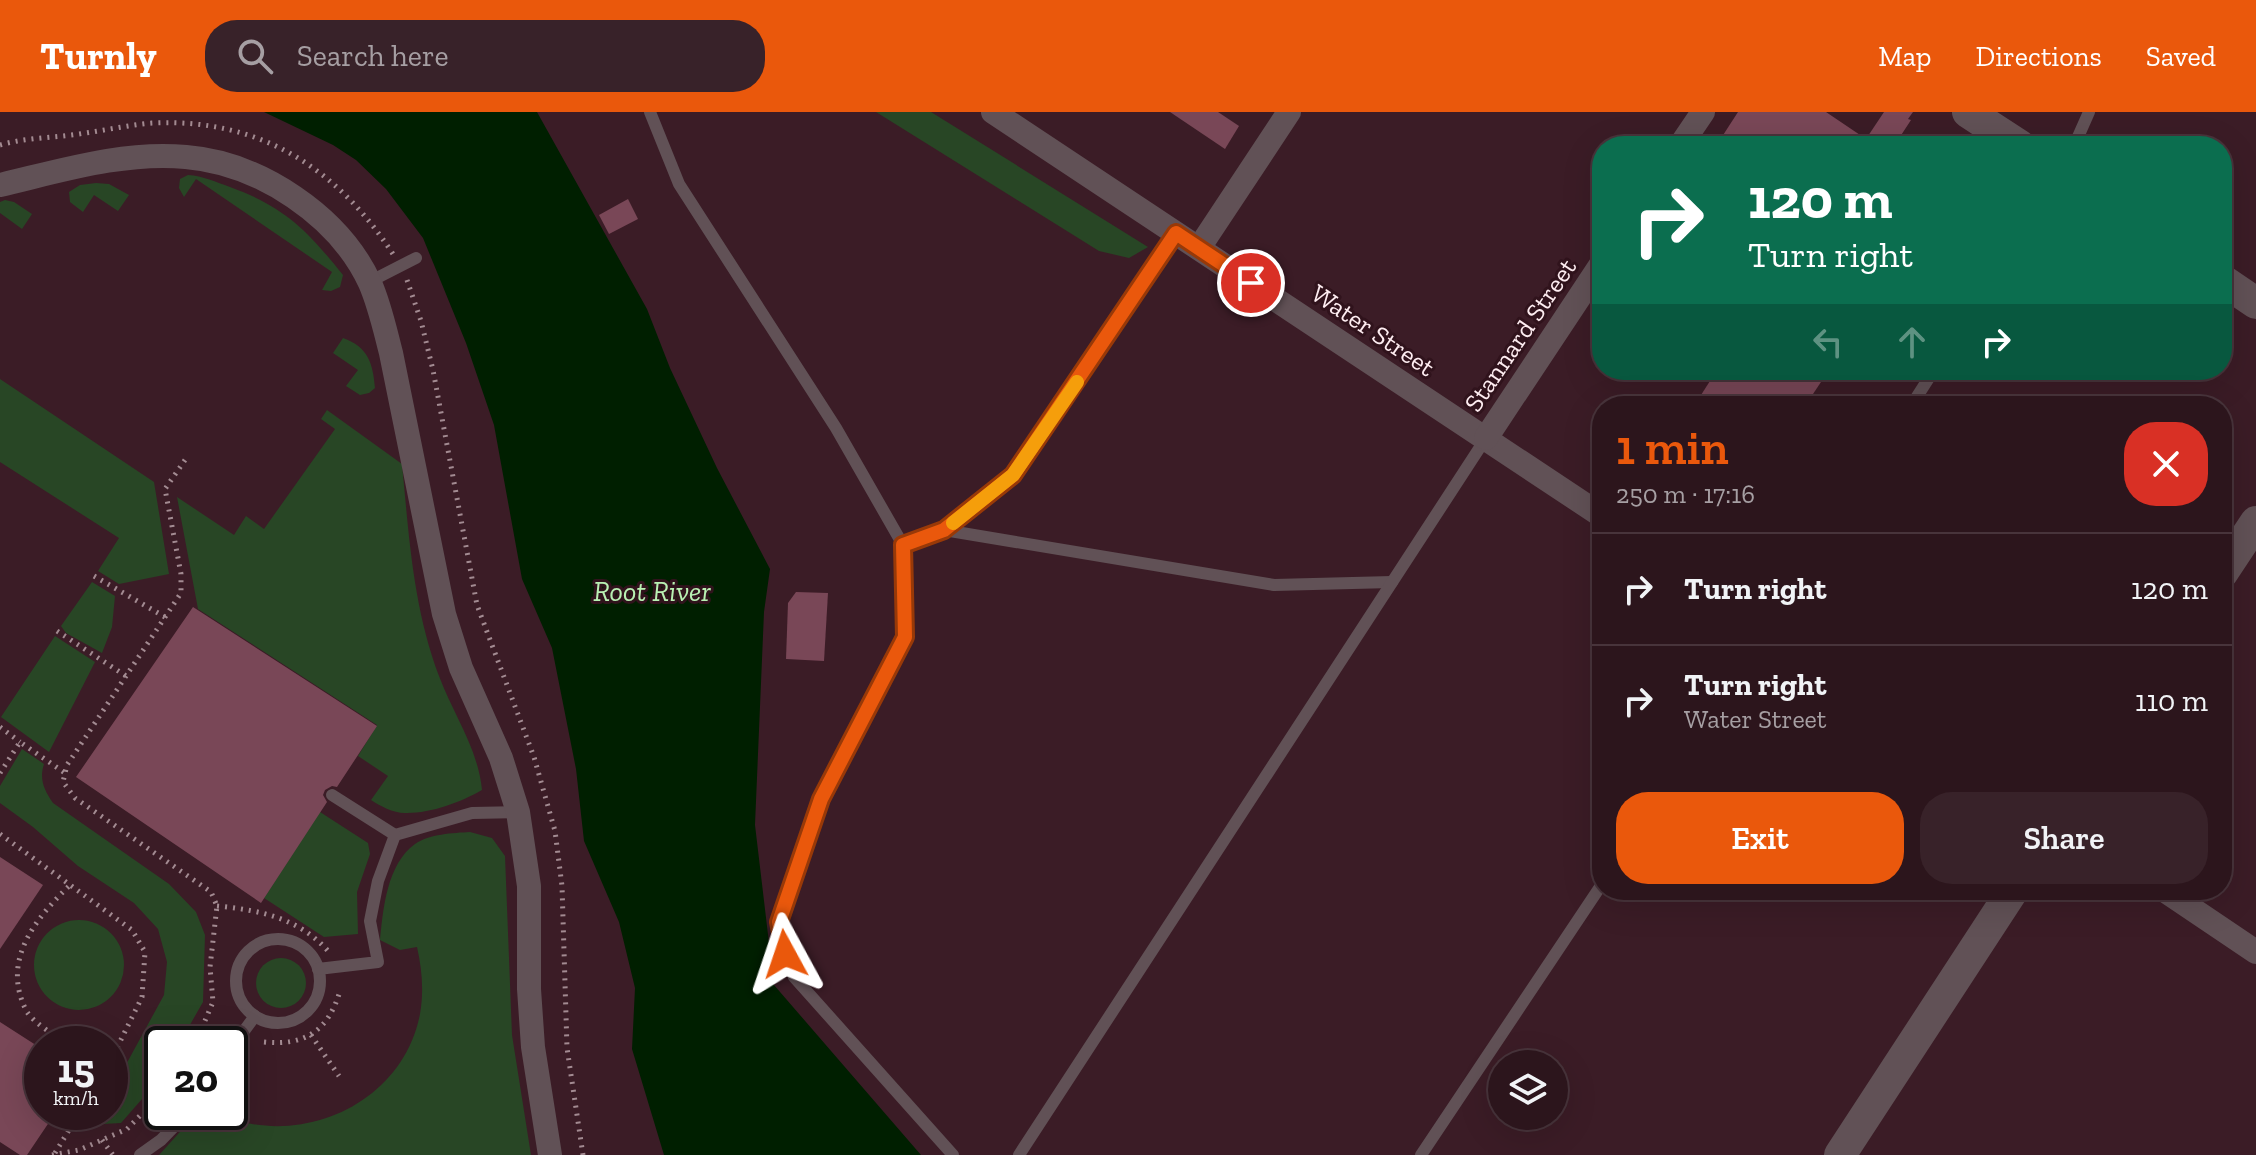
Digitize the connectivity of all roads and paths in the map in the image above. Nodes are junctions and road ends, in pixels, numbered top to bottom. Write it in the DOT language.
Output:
graph roads {
  1 [pos="650,112"];
  2 [pos="993,112"];
  3 [pos="1289,112"];
  4 [pos="1703,112"];
  5 [pos="1968,112"];
  6 [pos="2089,112"];
  7 [pos="1687,136"];
  8 [pos="2005,136"];
  9 [pos="2078,136"];
  10 [pos="0,185"];
  11 [pos="1176,233"];
  12 [pos="1199,248"];
  13 [pos="416,258"];
  14 [pos="1592,278"];
  15 [pos="369,282"];
  16 [pos="2232,287"];
  17 [pos="2256,303"];
  18 [pos="1486,438"];
  19 [pos="185,460"];
  20 [pos="1592,509"];
  21 [pos="944,530"];
  22 [pos="2252,538"];
  23 [pos="903,545"];
  24 [pos="2232,561"];
  25 [pos="94,576"];
  26 [pos="1392,582"];
  27 [pos="165,617"];
  28 [pos="57,631"];
  29 [pos="126,676"];
  30 [pos="0,727"];
  31 [pos="20,742"];
  32 [pos="1,769"];
  33 [pos="65,773"];
  34 [pos="332,795"];
  35 [pos="518,812"];
  36 [pos="0,834"];
  37 [pos="395,835"];
  38 [pos="71,884"];
  39 [pos="1592,899"];
  40 [pos="2006,900"];
  41 [pos="2179,900"];
  42 [pos="217,906"];
  43 [pos="2256,952"];
  44 [pos="331,955"];
  45 [pos="318,969"];
  46 [pos="340,991"];
  47 [pos="255,1016"];
  48 [pos="43,1026"];
  49 [pos="128,1026"];
  50 [pos="203,1026"];
  51 [pos="248,1026"];
  52 [pos="311,1035"];
  53 [pos="264,1042"];
  54 [pos="339,1076"];
  55 [pos="144,1112"];
  56 [pos="69,1130"];
  57 [pos="171,1130"];
  58 [pos="102,1140"];
  59 [pos="54,1154"];
  60 [pos="113,1155"];
  61 [pos="140,1155"];
  62 [pos="550,1155"];
  63 [pos="953,1155"];
  64 [pos="1019,1155"];
  65 [pos="1421,1155"];
  66 [pos="1840,1155"];
  1 -- 23 [label="lane"];
  2 -- 11 [label="street, Water Street"];
  3 -- 12 [label="street"];
  4 -- 7 [label="street"];
  5 -- 8 [label="street"];
  6 -- 9 [label="lane"];
  10 -- 15 [label="street"];
  11 -- 12 [label="street, Water Street"];
  11 -- 21 [label="lane"];
  12 -- 18 [label="street, Water Street"];
  13 -- 15 [label="lane"];
  14 -- 18 [label="street, Stannard Street"];
  15 -- 35 [label="street"];
  16 -- 17 [label="street"];
  18 -- 20 [label="street, Water Street"];
  18 -- 26 [label="lane"];
  19 -- 27 [label="path"];
  21 -- 23 [label="lane"];
  21 -- 26 [label="lane"];
  22 -- 24 [label="street"];
  23 -- 63 [label="lane"];
  25 -- 27 [label="path"];
  26 -- 64 [label="lane"];
  27 -- 29 [label="path"];
  28 -- 29 [label="path"];
  29 -- 33 [label="path"];
  30 -- 31 [label="path"];
  31 -- 32 [label="path"];
  31 -- 33 [label="path"];
  33 -- 42 [label="path"];
  34 -- 37 [label="lane"];
  35 -- 37 [label="lane"];
  35 -- 62 [label="street"];
  36 -- 38 [label="path"];
  37 -- 45 [label="lane"];
  38 -- 48 [label="path"];
  38 -- 49 [label="path"];
  39 -- 65 [label="lane"];
  40 -- 66 [label="street"];
  41 -- 43 [label="street"];
  42 -- 44 [label="path"];
  42 -- 50 [label="path"];
  45 -- 47 [label="lane"];
  45 -- 47 [label="lane"];
  46 -- 52 [label="path"];
  47 -- 51 [label="lane"];
  52 -- 53 [label="path"];
  52 -- 54 [label="path"];
  55 -- 58 [label="path"];
  56 -- 59 [label="path"];
  57 -- 61 [label="lane"];
  58 -- 59 [label="path"];
  58 -- 60 [label="path"];
}
